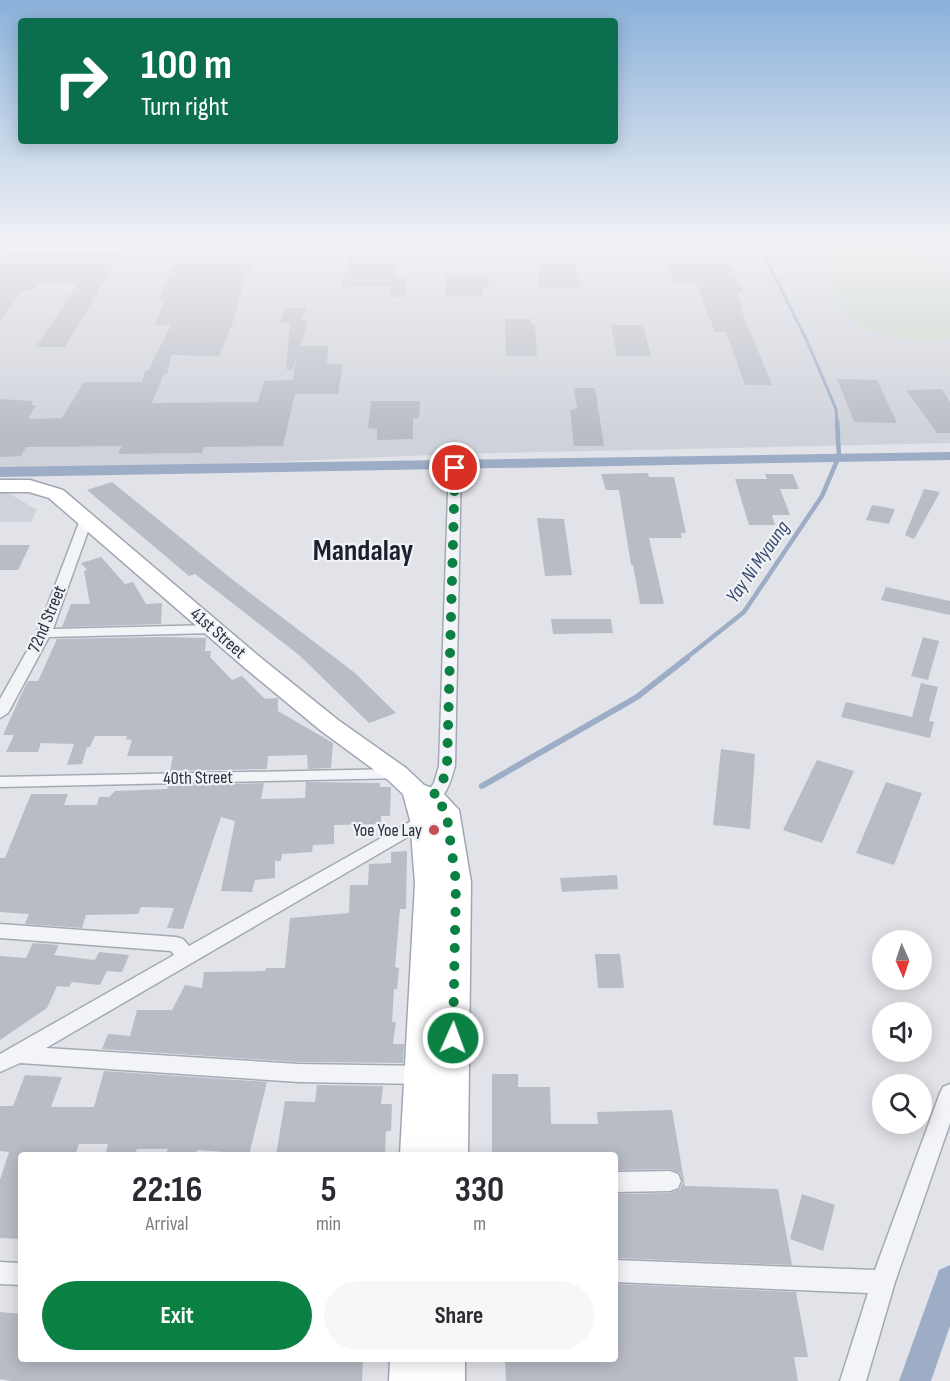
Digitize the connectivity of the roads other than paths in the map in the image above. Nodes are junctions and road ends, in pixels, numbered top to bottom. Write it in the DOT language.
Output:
graph roads {
  1 [pos="455,466"];
  2 [pos="0,486"];
  3 [pos="86,520"];
  4 [pos="213,629"];
  5 [pos="44,633"];
  6 [pos="0,714"];
  7 [pos="0,782"];
  8 [pos="423,798"];
  9 [pos="0,931"];
  10 [pos="187,956"];
  11 [pos="9,1059"];
  12 [pos="437,1075"];
  13 [pos="950,1093"];
  14 [pos="419,1152"];
  15 [pos="450,1152"];
  16 [pos="670,1181"];
  17 [pos="618,1182"];
  18 [pos="618,1271"];
  19 [pos="0,1273"];
  20 [pos="18,1274"];
  21 [pos="882,1282"];
  22 [pos="410,1362"];
  23 [pos="445,1362"];
  24 [pos="409,1381"];
  25 [pos="445,1381"];
  26 [pos="853,1381"];
  1 -- 8 [label="street"];
  2 -- 3 [label="main road, 41st Street"];
  3 -- 4 [label="main road, 41st Street"];
  3 -- 5 [label="street, 72nd Street"];
  4 -- 5 [label="street"];
  4 -- 8 [label="main road, 41st Street"];
  5 -- 6 [label="street, 72nd Street"];
  7 -- 8 [label="street, 40th Street"];
  8 -- 10 [label="street"];
  8 -- 12 [label="main road"];
  9 -- 10 [label="street"];
  10 -- 11 [label="street"];
  11 -- 12 [label="street"];
  12 -- 14 [label="main road"];
  12 -- 15 [label="main road"];
  13 -- 21 [label="street"];
  16 -- 17 [label="street"];
  18 -- 21 [label="street"];
  19 -- 20 [label="street"];
  21 -- 26 [label="street"];
  22 -- 24 [label="main road"];
  23 -- 25 [label="main road"];
}
